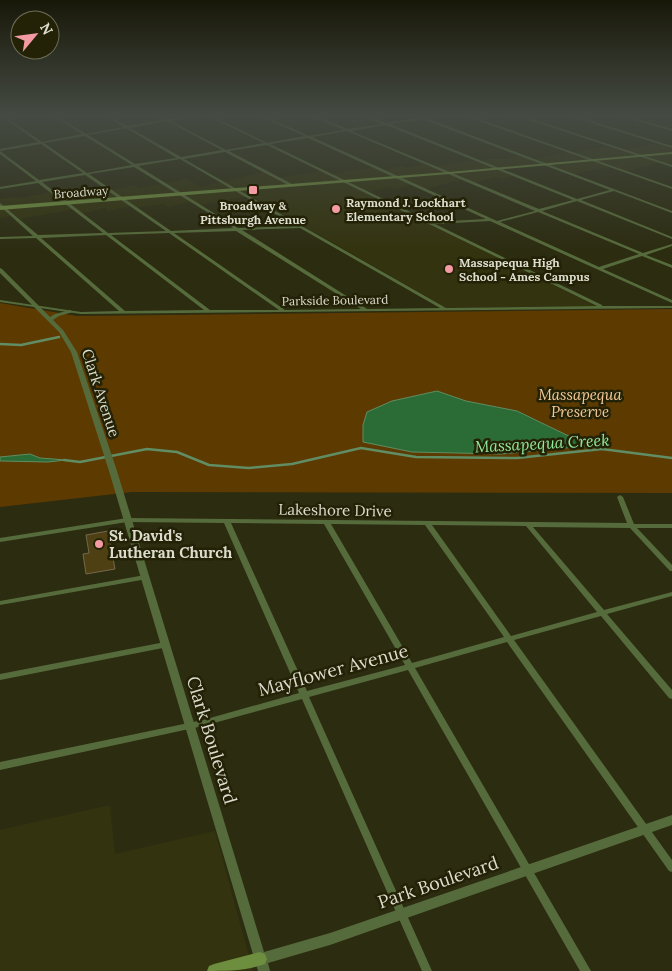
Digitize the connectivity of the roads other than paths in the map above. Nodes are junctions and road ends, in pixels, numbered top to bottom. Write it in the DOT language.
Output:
graph roads {
  1 [pos="11,159"];
  2 [pos="65,159"];
  3 [pos="126,159"];
  4 [pos="172,159"];
  5 [pos="183,159"];
  6 [pos="242,159"];
  7 [pos="300,159"];
  8 [pos="359,159"];
  9 [pos="417,159"];
  10 [pos="477,159"];
  11 [pos="533,159"];
  12 [pos="602,159"];
  13 [pos="651,159"];
  14 [pos="594,160"];
  15 [pos="546,164"];
  16 [pos="135,165"];
  17 [pos="672,166"];
  18 [pos="499,168"];
  19 [pos="449,173"];
  20 [pos="86,174"];
  21 [pos="397,177"];
  22 [pos="38,181"];
  23 [pos="344,181"];
  24 [pos="291,184"];
  25 [pos="0,188"];
  26 [pos="672,188"];
  27 [pos="236,190"];
  28 [pos="614,190"];
  29 [pos="180,194"];
  30 [pos="122,199"];
  31 [pos="577,200"];
  32 [pos="65,203"];
  33 [pos="1,206"];
  34 [pos="671,210"];
  35 [pos="538,211"];
  36 [pos="491,220"];
  37 [pos="497,222"];
  38 [pos="429,223"];
  39 [pos="302,227"];
  40 [pos="237,229"];
  41 [pos="170,232"];
  42 [pos="107,234"];
  43 [pos="38,237"];
  44 [pos="0,238"];
  45 [pos="672,238"];
  46 [pos="672,244"];
  47 [pos="642,254"];
  48 [pos="672,267"];
  49 [pos="598,269"];
  50 [pos="0,270"];
  51 [pos="0,301"];
  52 [pos="672,302"];
  53 [pos="603,307"];
  54 [pos="672,307"];
  55 [pos="38,308"];
  56 [pos="446,309"];
  57 [pos="366,310"];
  58 [pos="284,311"];
  59 [pos="70,312"];
  60 [pos="124,312"];
  61 [pos="209,312"];
  62 [pos="49,320"];
  63 [pos="620,497"];
  64 [pos="127,520"];
  65 [pos="227,522"];
  66 [pos="327,522"];
  67 [pos="427,524"];
  68 [pos="528,525"];
  69 [pos="631,525"];
  70 [pos="672,526"];
  71 [pos="0,540"];
  72 [pos="672,569"];
  73 [pos="145,577"];
  74 [pos="672,594"];
  75 [pos="0,603"];
  76 [pos="603,613"];
  77 [pos="509,639"];
  78 [pos="165,645"];
  79 [pos="410,666"];
  80 [pos="0,677"];
  81 [pos="304,695"];
  82 [pos="672,696"];
  83 [pos="190,725"];
  84 [pos="0,766"];
  85 [pos="672,820"];
  86 [pos="645,830"];
  87 [pos="672,868"];
  88 [pos="528,871"];
  89 [pos="402,914"];
  90 [pos="262,965"];
  91 [pos="214,971"];
  92 [pos="427,971"];
  93 [pos="586,971"];
  1 -- 22 [label="street"];
  2 -- 20 [label="street"];
  3 -- 16 [label="street"];
  4 -- 16 [label="street"];
  5 -- 27 [label="street"];
  6 -- 24 [label="street"];
  7 -- 23 [label="street"];
  8 -- 21 [label="street"];
  9 -- 19 [label="street"];
  10 -- 18 [label="street"];
  11 -- 15 [label="street"];
  12 -- 14 [label="main road, Broadway"];
  13 -- 17 [label="street"];
  14 -- 15 [label="main road, Broadway"];
  14 -- 26 [label="street"];
  15 -- 18 [label="main road, Broadway"];
  15 -- 28 [label="street"];
  16 -- 20 [label="street"];
  16 -- 29 [label="street"];
  18 -- 19 [label="main road, Broadway"];
  18 -- 31 [label="street"];
  19 -- 21 [label="main road, Broadway"];
  19 -- 35 [label="street"];
  20 -- 22 [label="street"];
  20 -- 30 [label="street"];
  21 -- 23 [label="main road, Broadway"];
  21 -- 36 [label="street"];
  22 -- 25 [label="street"];
  22 -- 32 [label="street"];
  23 -- 24 [label="main road, Broadway"];
  23 -- 38 [label="street"];
  24 -- 27 [label="main road, Broadway"];
  27 -- 29 [label="main road, Broadway"];
  27 -- 39 [label="street"];
  28 -- 31 [label="street"];
  28 -- 34 [label="street"];
  29 -- 30 [label="main road, Broadway"];
  29 -- 40 [label="street"];
  30 -- 32 [label="main road, Broadway"];
  30 -- 41 [label="street"];
  31 -- 35 [label="street"];
  31 -- 45 [label="street"];
  32 -- 33 [label="main road, Broadway"];
  32 -- 42 [label="street"];
  33 -- 43 [label="street"];
  35 -- 37 [label="street"];
  35 -- 47 [label="street"];
  36 -- 37 [label="street"];
  36 -- 38 [label="street"];
  37 -- 49 [label="street"];
  38 -- 53 [label="street"];
  39 -- 40 [label="street"];
  39 -- 56 [label="street"];
  40 -- 41 [label="street"];
  40 -- 57 [label="street"];
  41 -- 42 [label="street"];
  41 -- 58 [label="street"];
  42 -- 43 [label="street"];
  42 -- 61 [label="street"];
  43 -- 44 [label="street"];
  43 -- 60 [label="street"];
  46 -- 47 [label="street"];
  47 -- 48 [label="street"];
  47 -- 49 [label="street"];
  49 -- 52 [label="street"];
  50 -- 55 [label="street, Clark Avenue"];
  51 -- 55 [label="street, Parkside Boulevard"];
  53 -- 54 [label="street, Parkside Boulevard"];
  53 -- 56 [label="street, Parkside Boulevard"];
  55 -- 59 [label="street, Parkside Boulevard"];
  55 -- 62 [label="street, Clark Avenue"];
  56 -- 57 [label="street, Parkside Boulevard"];
  57 -- 58 [label="street, Parkside Boulevard"];
  58 -- 61 [label="street, Parkside Boulevard"];
  59 -- 60 [label="street, Parkside Boulevard"];
  59 -- 62 [label="street"];
  60 -- 61 [label="street, Parkside Boulevard"];
  62 -- 64 [label="street, Clark Avenue"];
  63 -- 69 [label="street"];
  64 -- 65 [label="street, Lakeshore Drive"];
  64 -- 71 [label="street, Lakeshore Drive"];
  64 -- 73 [label="street, Clark Boulevard"];
  65 -- 66 [label="street, Lakeshore Drive"];
  65 -- 81 [label="street"];
  66 -- 67 [label="street, Lakeshore Drive"];
  66 -- 79 [label="street"];
  67 -- 68 [label="street, Lakeshore Drive"];
  67 -- 77 [label="street"];
  68 -- 69 [label="street, Lakeshore Drive"];
  68 -- 76 [label="street"];
  69 -- 70 [label="street, Lakeshore Drive"];
  69 -- 72 [label="street"];
  73 -- 75 [label="street"];
  73 -- 78 [label="street, Clark Boulevard"];
  74 -- 76 [label="street, Mayflower Avenue"];
  76 -- 77 [label="street, Mayflower Avenue"];
  76 -- 82 [label="street"];
  77 -- 79 [label="street, Mayflower Avenue"];
  77 -- 86 [label="street"];
  78 -- 80 [label="street"];
  78 -- 83 [label="street, Clark Boulevard"];
  79 -- 81 [label="street, Mayflower Avenue"];
  79 -- 88 [label="street"];
  81 -- 83 [label="street, Mayflower Avenue"];
  81 -- 89 [label="street"];
  83 -- 84 [label="street, Mayflower Avenue"];
  83 -- 90 [label="street, Clark Boulevard"];
  85 -- 86 [label="street, Park Boulevard"];
  86 -- 87 [label="street"];
  86 -- 88 [label="street, Park Boulevard"];
  88 -- 89 [label="street, Park Boulevard"];
  88 -- 93 [label="street"];
  89 -- 90 [label="street, Park Boulevard"];
  89 -- 92 [label="street"];
  90 -- 91 [label="main road, Park Boulevard"];
}
